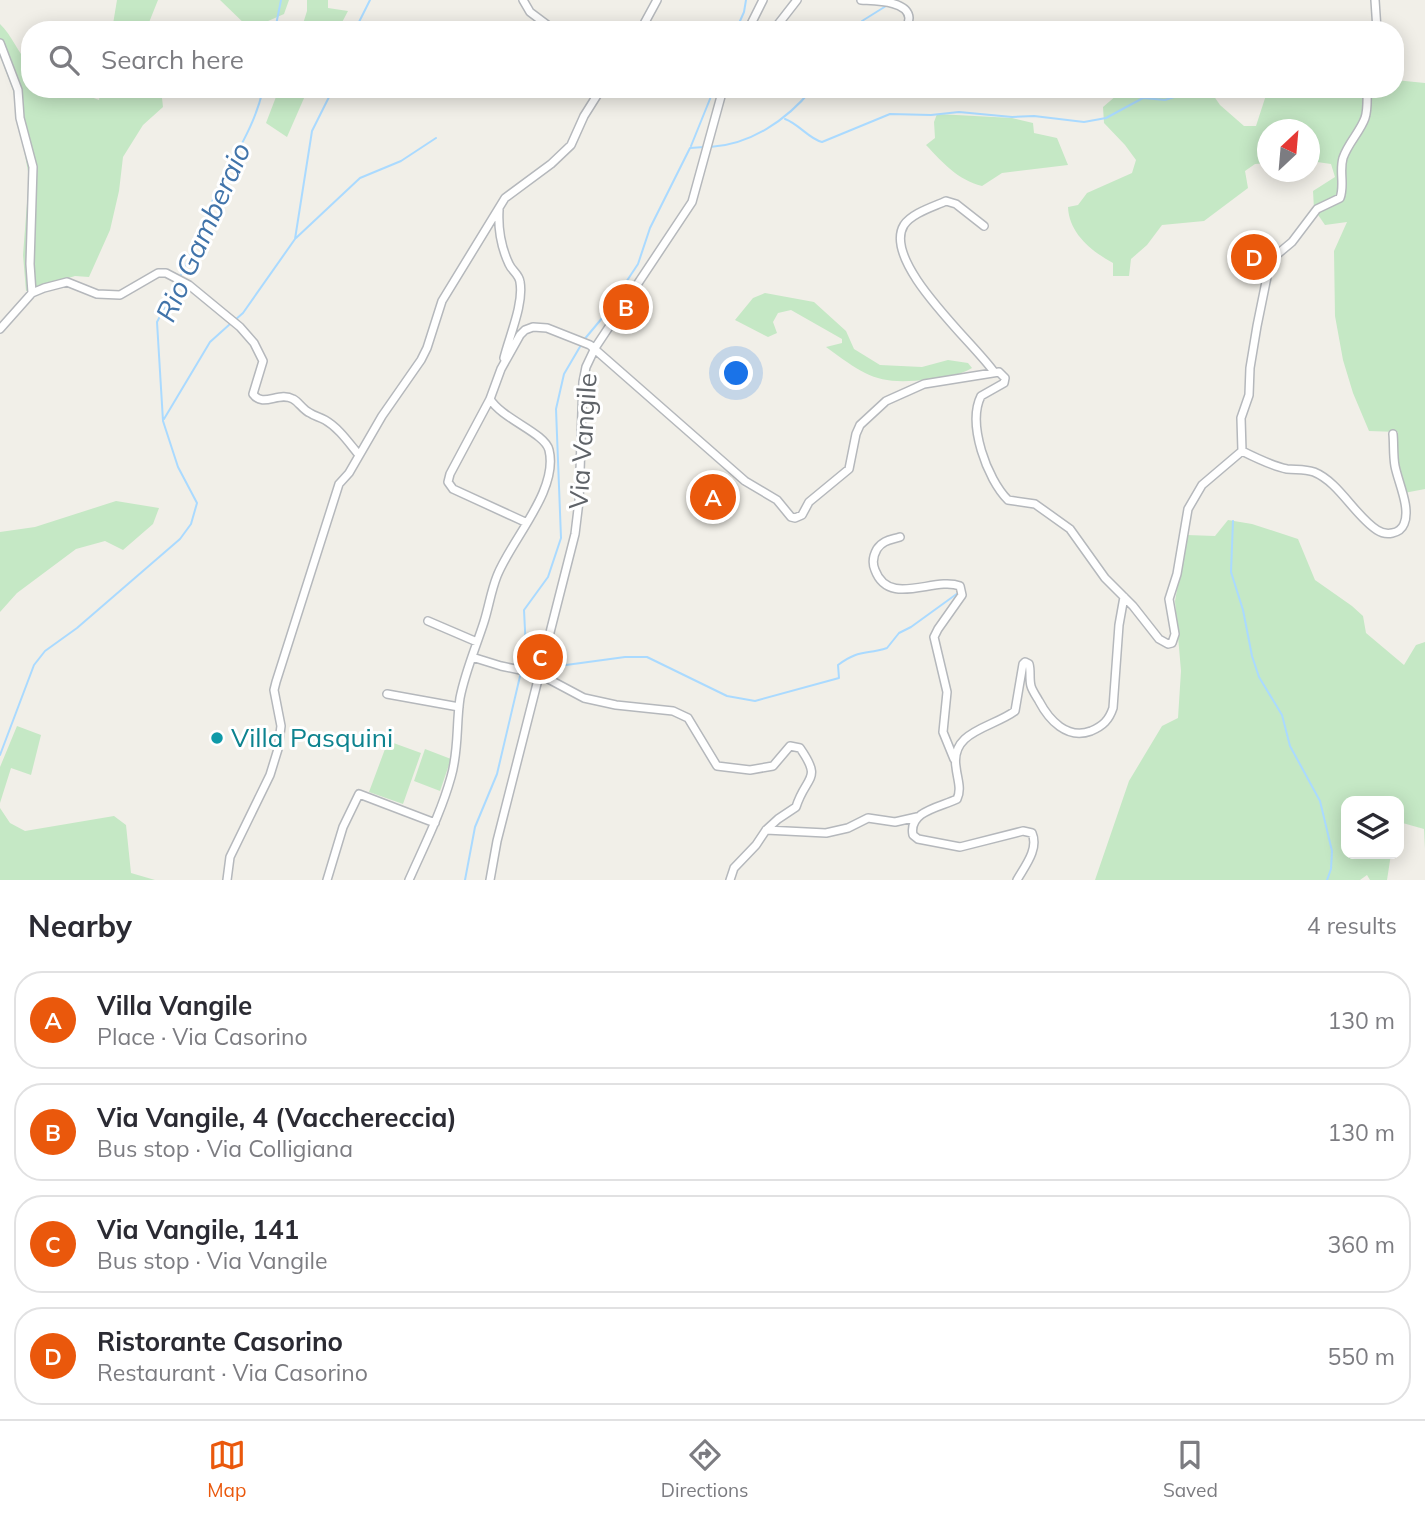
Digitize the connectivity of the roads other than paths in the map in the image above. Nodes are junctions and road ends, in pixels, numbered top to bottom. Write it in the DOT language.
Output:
graph roads {
  1 [pos="523,0"];
  2 [pos="657,0"];
  3 [pos="763,0"];
  4 [pos="797,0"];
  5 [pos="861,0"];
  6 [pos="1375,0"];
  7 [pos="542,21"];
  8 [pos="646,21"];
  9 [pos="752,21"];
  10 [pos="781,21"];
  11 [pos="908,21"];
  12 [pos="1376,21"];
  13 [pos="0,43"];
  14 [pos="595,98"];
  15 [pos="721,98"];
  16 [pos="1366,98"];
  17 [pos="499,208"];
  18 [pos="984,226"];
  19 [pos="32,293"];
  20 [pos="0,329"];
  21 [pos="592,347"];
  22 [pos="501,369"];
  23 [pos="994,372"];
  24 [pos="490,399"];
  25 [pos="1394,434"];
  26 [pos="1242,451"];
  27 [pos="359,455"];
  28 [pos="525,522"];
  29 [pos="901,537"];
  30 [pos="1124,597"];
  31 [pos="428,621"];
  32 [pos="477,642"];
  33 [pos="472,657"];
  34 [pos="539,674"];
  35 [pos="387,694"];
  36 [pos="459,707"];
  37 [pos="954,759"];
  38 [pos="918,817"];
  39 [pos="435,823"];
  40 [pos="766,830"];
  41 [pos="227,880"];
  42 [pos="327,880"];
  43 [pos="409,880"];
  44 [pos="491,880"];
  45 [pos="730,880"];
  46 [pos="1017,880"];
  1 -- 7 [label="street"];
  2 -- 8 [label="street"];
  3 -- 9 [label="street"];
  4 -- 10 [label="street"];
  5 -- 11 [label="street"];
  6 -- 12 [label="street"];
  13 -- 19 [label="street"];
  14 -- 17 [label="street"];
  15 -- 21 [label="street"];
  16 -- 26 [label="street"];
  17 -- 22 [label="street"];
  17 -- 27 [label="street"];
  18 -- 23 [label="street"];
  19 -- 20 [label="street"];
  19 -- 27 [label="street"];
  21 -- 22 [label="street, Via Vangile"];
  21 -- 23 [label="street"];
  21 -- 34 [label="street, Via Vangile"];
  22 -- 24 [label="street, Via Vangile"];
  23 -- 30 [label="street"];
  24 -- 28 [label="street, Via Vangile"];
  24 -- 28 [label="street"];
  25 -- 26 [label="street"];
  26 -- 30 [label="street"];
  27 -- 41 [label="street"];
  28 -- 32 [label="street, Via Vangile"];
  29 -- 37 [label="street"];
  30 -- 37 [label="street"];
  31 -- 32 [label="street"];
  32 -- 33 [label="street, Via Vangile"];
  33 -- 34 [label="street"];
  33 -- 36 [label="street, Via Vangile"];
  34 -- 40 [label="street"];
  34 -- 44 [label="street, Via Vangile"];
  35 -- 36 [label="street"];
  36 -- 39 [label="street, Via Vangile"];
  37 -- 38 [label="street"];
  38 -- 40 [label="street"];
  38 -- 46 [label="street"];
  39 -- 42 [label="street"];
  39 -- 43 [label="street, Via Vangile"];
  40 -- 45 [label="street"];
}
